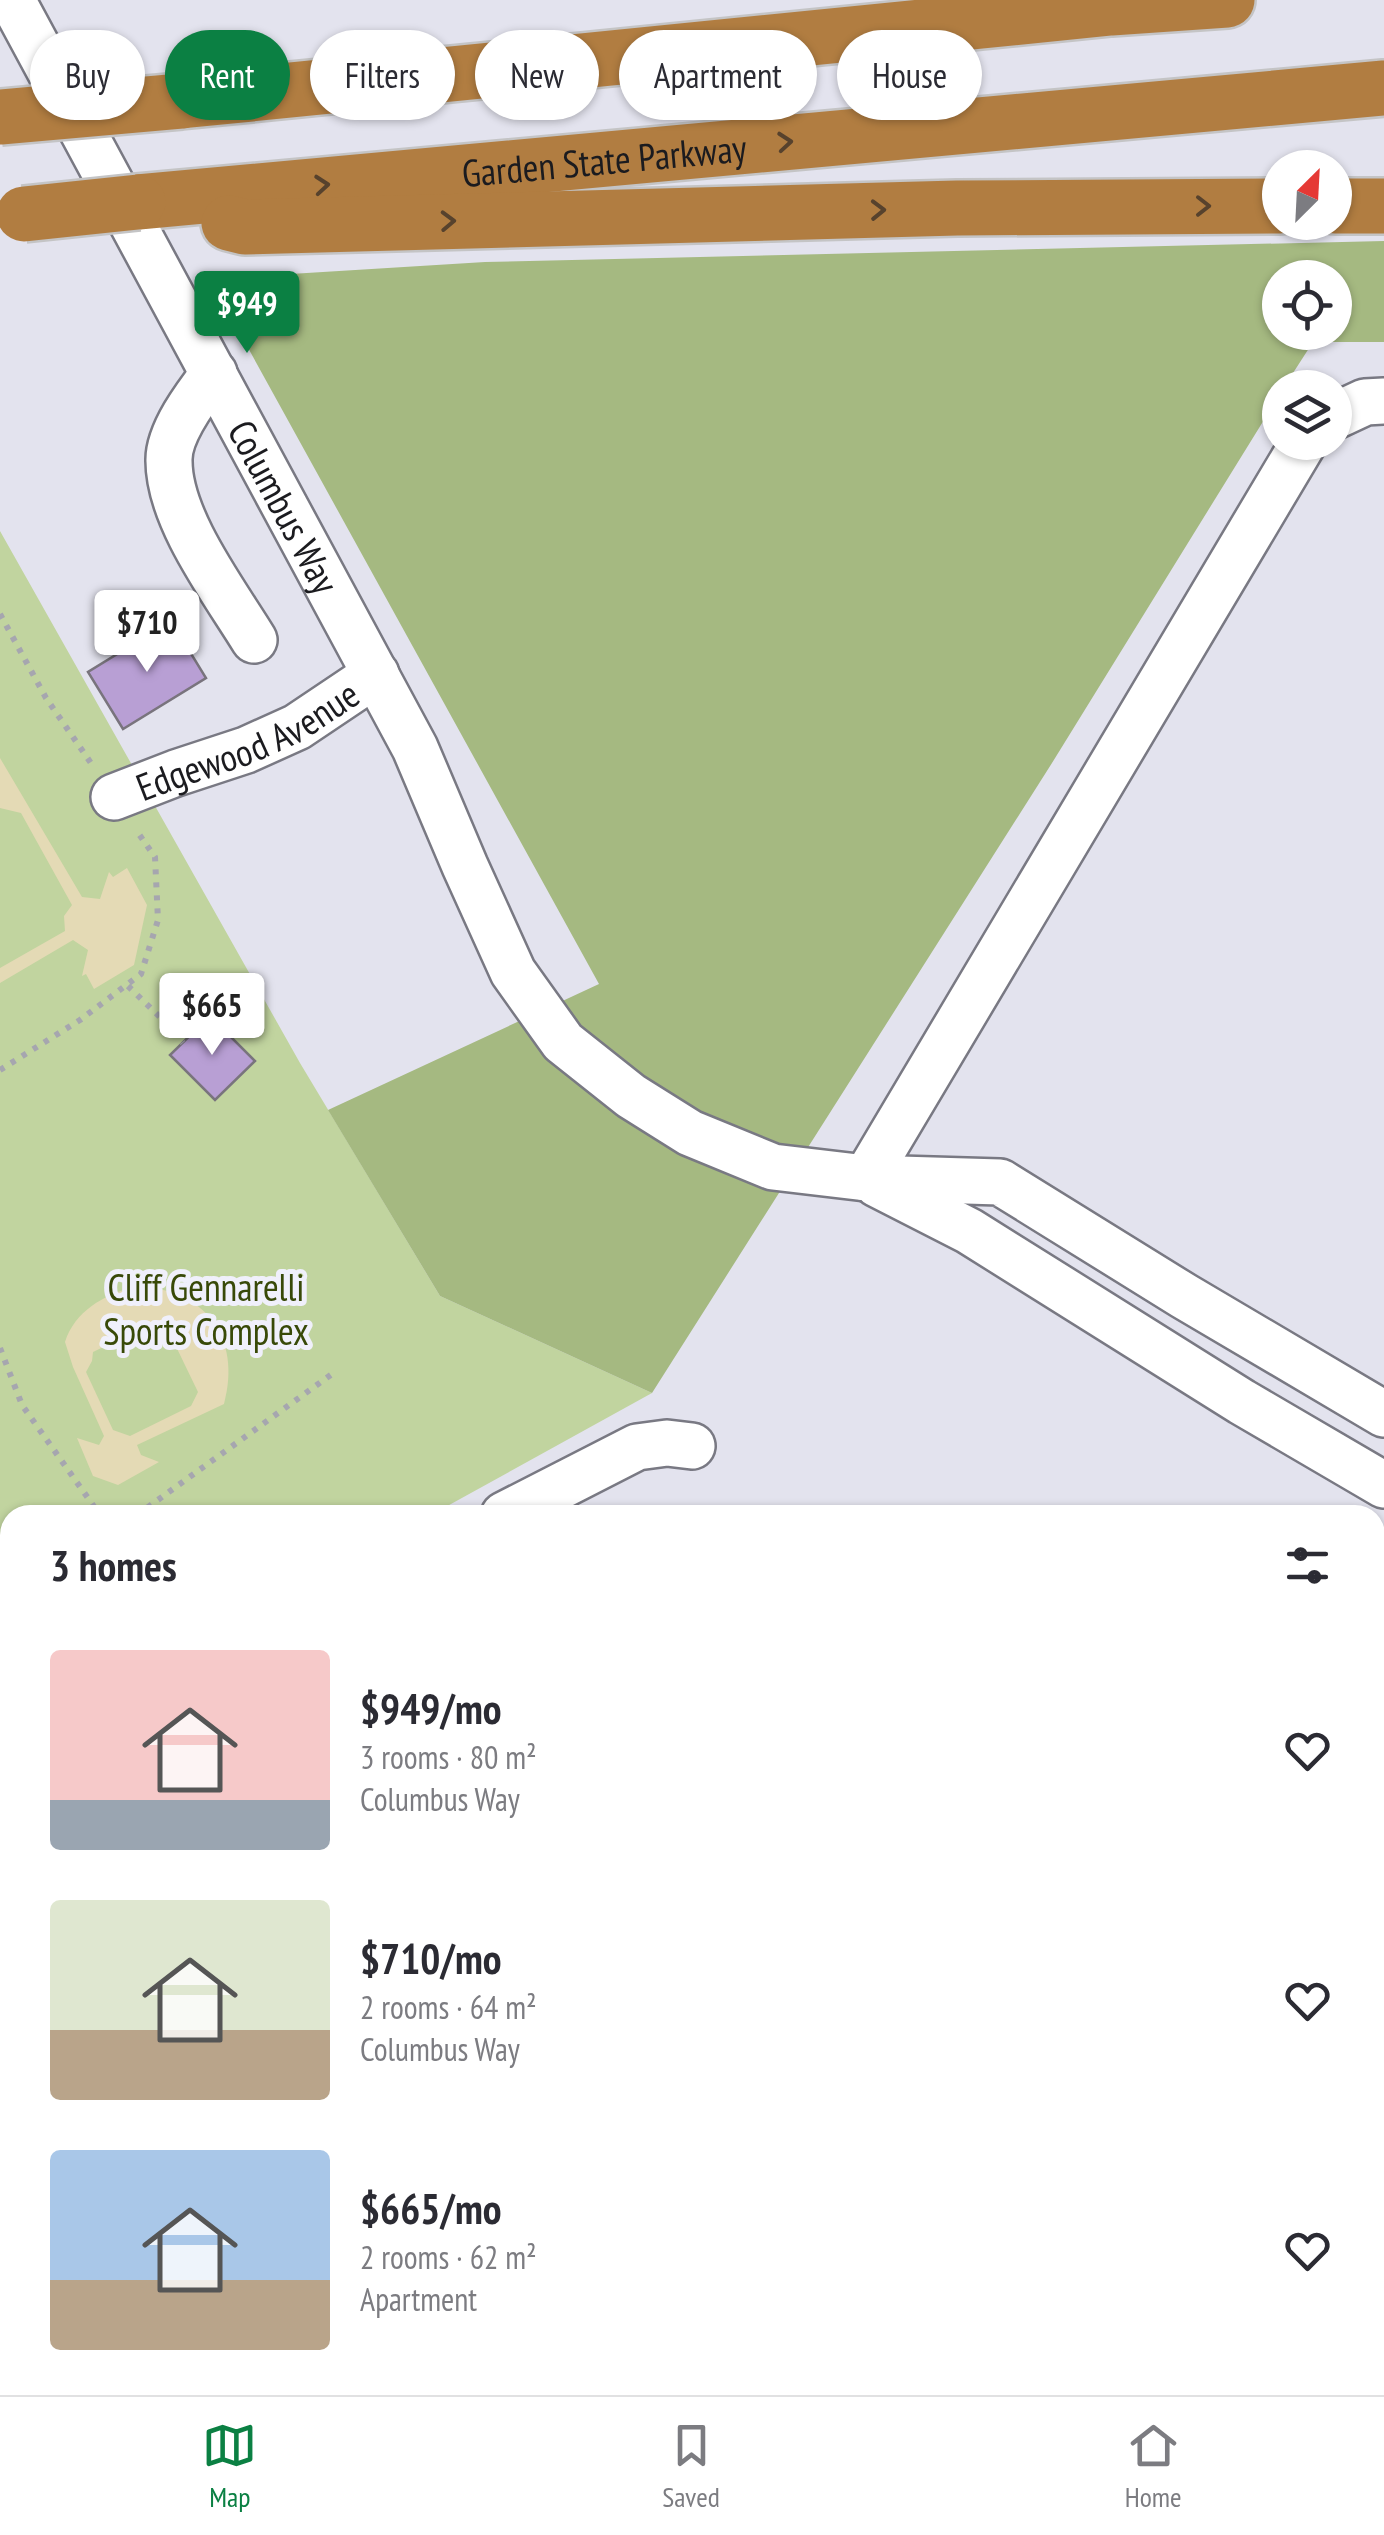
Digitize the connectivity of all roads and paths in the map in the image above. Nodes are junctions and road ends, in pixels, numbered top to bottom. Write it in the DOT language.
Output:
graph roads {
  1 [pos="12,0"];
  2 [pos="1227,0"];
  3 [pos="1384,88"];
  4 [pos="0,118"];
  5 [pos="1262,206"];
  6 [pos="1352,206"];
  7 [pos="1384,206"];
  8 [pos="235,210"];
  9 [pos="12,215"];
  10 [pos="214,373"];
  11 [pos="1384,401"];
  12 [pos="1352,408"];
  13 [pos="1293,460"];
  14 [pos="0,614"];
  15 [pos="254,640"];
  16 [pos="376,674"];
  17 [pos="114,797"];
  18 [pos="128,986"];
  19 [pos="182,1042"];
  20 [pos="0,1070"];
  21 [pos="866,1178"];
  22 [pos="0,1348"];
  23 [pos="332,1374"];
  24 [pos="1384,1414"];
  25 [pos="692,1446"];
  26 [pos="1384,1485"];
  27 [pos="93,1505"];
  28 [pos="151,1505"];
  29 [pos="524,1505"];
  1 -- 10 [label="street, Columbus Way"];
  2 -- 4 [label="highway, bridge"];
  8 -- 3 [label="highway, Garden State Parkway, one-way"];
  8 -- 5 [label="highway, one-way"];
  6 -- 7 [label="highway"];
  8 -- 9 [label="highway, bridge"];
  10 -- 15 [label="street"];
  10 -- 16 [label="street, Columbus Way"];
  11 -- 12 [label="street"];
  13 -- 21 [label="street"];
  14 -- 17 [label="path"];
  16 -- 17 [label="street, Edgewood Avenue"];
  16 -- 21 [label="street, Columbus Way"];
  17 -- 18 [label="path"];
  18 -- 19 [label="path"];
  18 -- 20 [label="path"];
  21 -- 24 [label="street, Columbus Way"];
  21 -- 26 [label="street"];
  22 -- 27 [label="path"];
  23 -- 28 [label="path"];
  25 -- 29 [label="street"];
}
